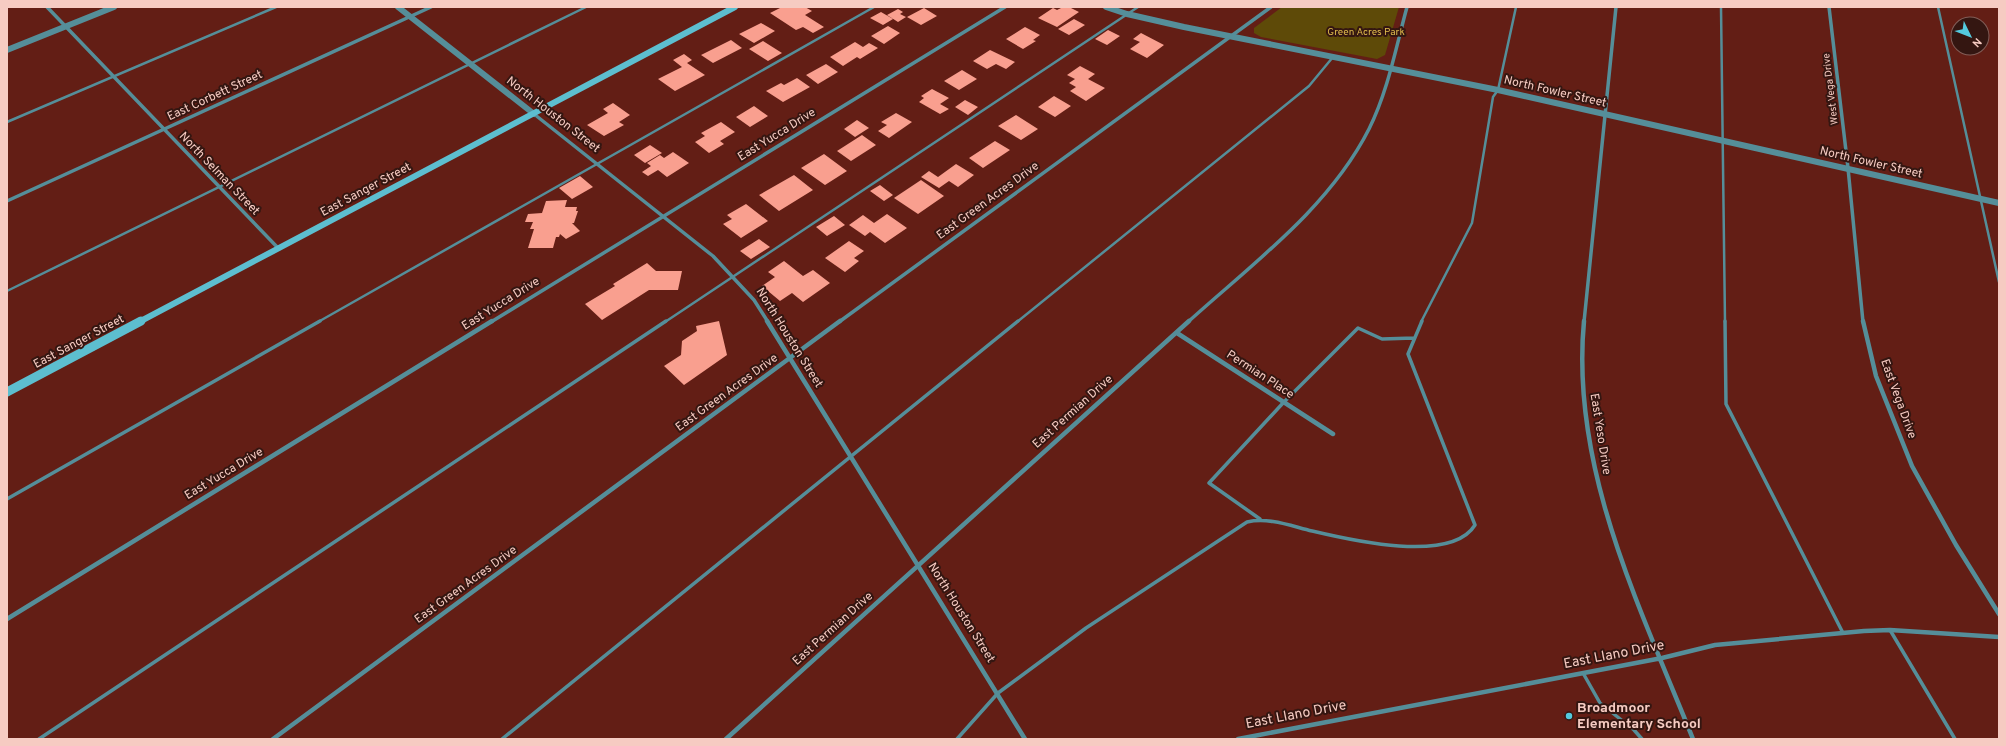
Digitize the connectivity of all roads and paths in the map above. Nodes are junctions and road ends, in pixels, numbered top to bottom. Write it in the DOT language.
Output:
graph roads {
  1 [pos="47,7"];
  2 [pos="114,7"];
  3 [pos="276,7"];
  4 [pos="398,7"];
  5 [pos="431,7"];
  6 [pos="586,7"];
  7 [pos="735,7"];
  8 [pos="874,7"];
  9 [pos="1005,7"];
  10 [pos="1106,7"];
  11 [pos="1138,7"];
  12 [pos="1271,7"];
  13 [pos="1407,7"];
  14 [pos="1516,7"];
  15 [pos="1616,7"];
  16 [pos="1721,7"];
  17 [pos="1829,7"];
  18 [pos="1938,7"];
  19 [pos="1127,14"];
  20 [pos="410,16"];
  21 [pos="66,26"];
  22 [pos="1231,36"];
  23 [pos="7,50"];
  24 [pos="1333,57"];
  25 [pos="470,64"];
  26 [pos="1390,67"];
  27 [pos="114,76"];
  28 [pos="1498,90"];
  29 [pos="534,114"];
  30 [pos="1606,115"];
  31 [pos="7,122"];
  32 [pos="164,129"];
  33 [pos="1724,141"];
  34 [pos="598,164"];
  35 [pos="1848,168"];
  36 [pos="220,188"];
  37 [pos="1981,198"];
  38 [pos="7,201"];
  39 [pos="1999,203"];
  40 [pos="664,216"];
  41 [pos="279,249"];
  42 [pos="734,277"];
  43 [pos="1999,282"];
  44 [pos="7,291"];
  45 [pos="1177,333"];
  46 [pos="1414,338"];
  47 [pos="790,360"];
  48 [pos="7,392"];
  49 [pos="1283,403"];
  50 [pos="1333,434"];
  51 [pos="851,455"];
  52 [pos="7,499"];
  53 [pos="1260,519"];
  54 [pos="918,565"];
  55 [pos="1999,614"];
  56 [pos="7,619"];
  57 [pos="1890,630"];
  58 [pos="1843,633"];
  59 [pos="1999,636"];
  60 [pos="1662,658"];
  61 [pos="1584,673"];
  62 [pos="998,693"];
  63 [pos="39,739"];
  64 [pos="273,739"];
  65 [pos="502,739"];
  66 [pos="726,739"];
  67 [pos="957,739"];
  68 [pos="1025,739"];
  69 [pos="1238,739"];
  70 [pos="1642,739"];
  71 [pos="1693,739"];
  72 [pos="1955,739"];
  1 -- 21 [label="street, North Selman Street"];
  2 -- 21 [label="street"];
  3 -- 27 [label="lane"];
  4 -- 20 [label="street, North Houston Street"];
  5 -- 20 [label="street, East Corbett Street"];
  6 -- 25 [label="lane"];
  7 -- 29 [label="main road, East Sanger Street"];
  8 -- 34 [label="lane"];
  9 -- 40 [label="street, East Yucca Drive"];
  10 -- 19 [label="street, North Fowler Street"];
  11 -- 19 [label="lane"];
  12 -- 22 [label="street, East Green Acres Drive"];
  13 -- 26 [label="street, East Permian Drive"];
  14 -- 28 [label="lane"];
  15 -- 30 [label="street, East Yeso Drive"];
  16 -- 33 [label="lane"];
  17 -- 35 [label="street, West Vega Drive"];
  18 -- 37 [label="lane"];
  19 -- 22 [label="street, North Fowler Street"];
  19 -- 42 [label="lane"];
  20 -- 25 [label="street, North Houston Street"];
  20 -- 32 [label="street, East Corbett Street"];
  21 -- 23 [label="street"];
  21 -- 27 [label="street, North Selman Street"];
  22 -- 24 [label="street, North Fowler Street"];
  22 -- 47 [label="street, East Green Acres Drive"];
  24 -- 26 [label="street, North Fowler Street"];
  24 -- 51 [label="lane"];
  25 -- 29 [label="street, North Houston Street"];
  25 -- 36 [label="lane"];
  26 -- 28 [label="street, North Fowler Street"];
  26 -- 45 [label="street, East Permian Drive"];
  27 -- 31 [label="lane"];
  27 -- 32 [label="street, North Selman Street"];
  28 -- 30 [label="street, North Fowler Street"];
  28 -- 46 [label="lane"];
  29 -- 34 [label="street, North Houston Street"];
  29 -- 41 [label="main road, East Sanger Street"];
  30 -- 33 [label="street, North Fowler Street"];
  30 -- 60 [label="street, East Yeso Drive"];
  32 -- 36 [label="street, North Selman Street"];
  32 -- 38 [label="street, East Corbett Street"];
  33 -- 35 [label="street, North Fowler Street"];
  33 -- 58 [label="lane"];
  34 -- 40 [label="street, North Houston Street"];
  34 -- 52 [label="lane"];
  35 -- 37 [label="street, North Fowler Street"];
  35 -- 55 [label="street, East Vega Drive"];
  36 -- 41 [label="street, North Selman Street"];
  36 -- 44 [label="lane"];
  37 -- 39 [label="street, North Fowler Street"];
  37 -- 43 [label="lane"];
  40 -- 42 [label="street, North Houston Street"];
  40 -- 56 [label="street, East Yucca Drive"];
  41 -- 48 [label="main road, East Sanger Street"];
  42 -- 47 [label="street, North Houston Street"];
  42 -- 63 [label="lane"];
  45 -- 49 [label="street, Permian Place"];
  45 -- 54 [label="street, East Permian Drive"];
  46 -- 49 [label="lane"];
  46 -- 53 [label="lane"];
  47 -- 51 [label="street, North Houston Street"];
  47 -- 64 [label="street, East Green Acres Drive"];
  49 -- 50 [label="street, Permian Place"];
  49 -- 53 [label="lane"];
  51 -- 54 [label="street, North Houston Street"];
  51 -- 65 [label="lane"];
  53 -- 62 [label="lane"];
  54 -- 62 [label="street, North Houston Street"];
  54 -- 66 [label="street, East Permian Drive"];
  57 -- 58 [label="street, East Llano Drive"];
  57 -- 59 [label="street, East Llano Drive"];
  57 -- 72 [label="lane"];
  58 -- 60 [label="street, East Llano Drive"];
  60 -- 61 [label="street, East Llano Drive"];
  60 -- 71 [label="street, East Yeso Drive"];
  61 -- 69 [label="street, East Llano Drive"];
  61 -- 70 [label="lane"];
  62 -- 67 [label="lane"];
  62 -- 68 [label="street, North Houston Street"];
}
